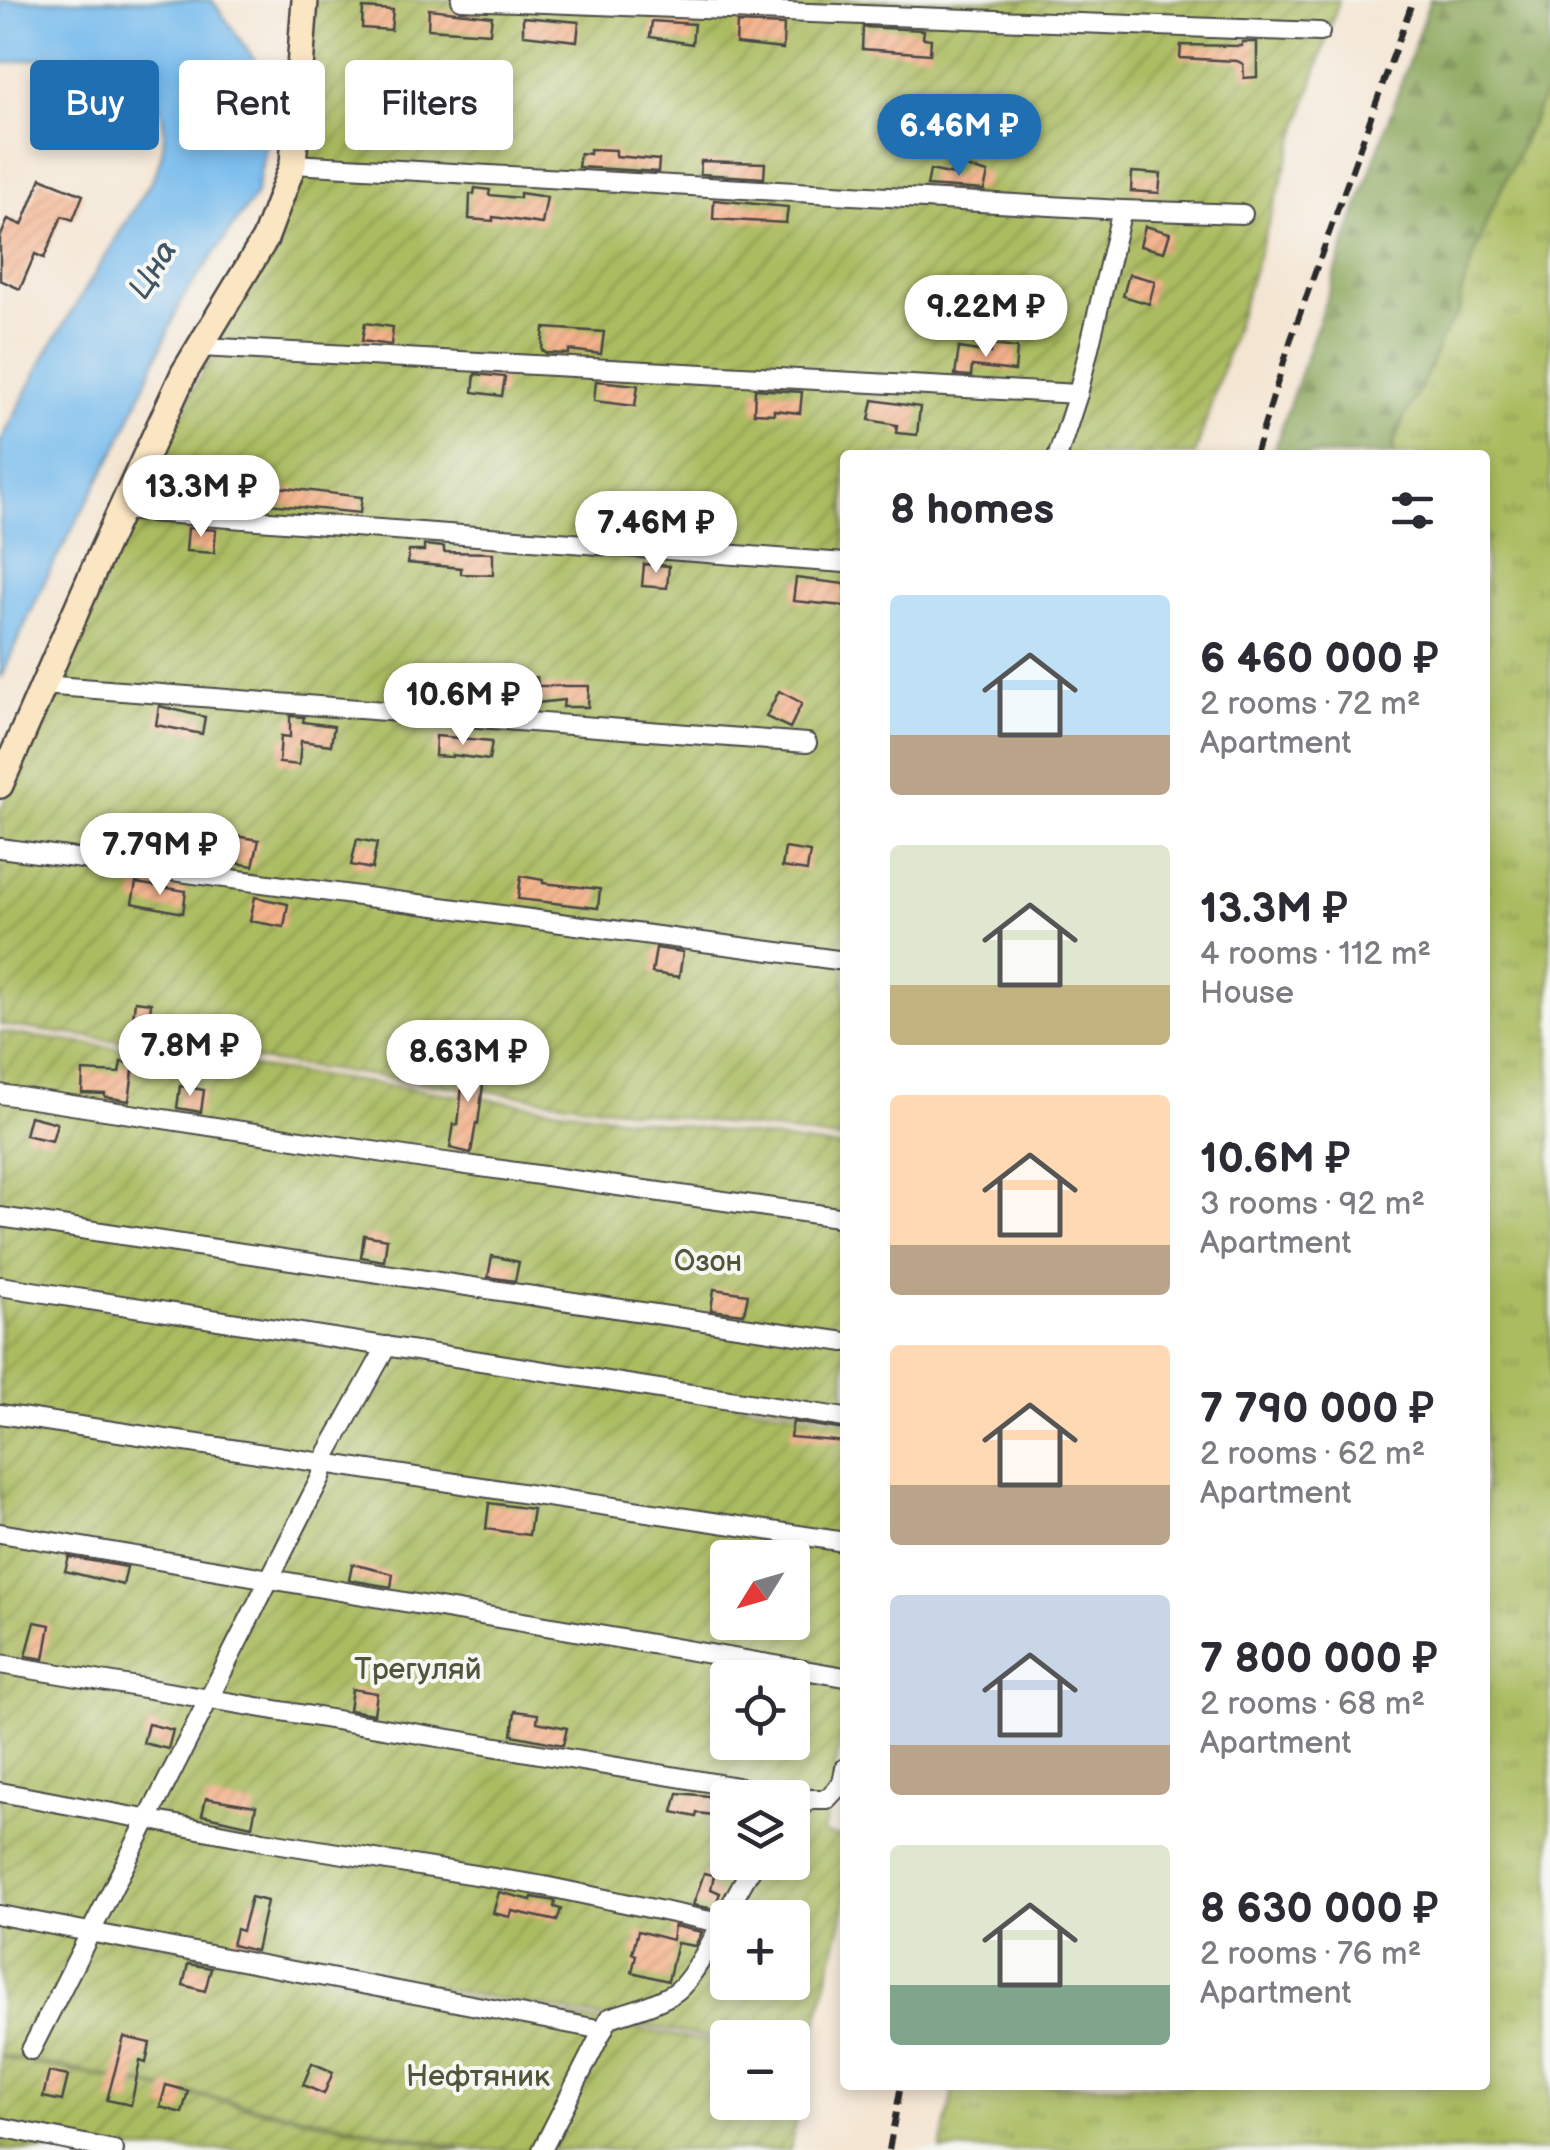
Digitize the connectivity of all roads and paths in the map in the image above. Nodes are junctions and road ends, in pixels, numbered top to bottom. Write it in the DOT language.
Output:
graph roads {
  1 [pos="305,0"];
  2 [pos="461,0"];
  3 [pos="1320,32"];
  4 [pos="293,164"];
  5 [pos="1122,210"];
  6 [pos="1244,214"];
  7 [pos="200,347"];
  8 [pos="1078,394"];
  9 [pos="1060,450"];
  10 [pos="120,510"];
  11 [pos="840,562"];
  12 [pos="42,685"];
  13 [pos="808,743"];
  14 [pos="0,785"];
  15 [pos="0,848"];
  16 [pos="840,961"];
  17 [pos="0,1094"];
  18 [pos="840,1217"];
  19 [pos="0,1218"];
  20 [pos="0,1286"];
  21 [pos="840,1341"];
  22 [pos="388,1346"];
  23 [pos="0,1414"];
  24 [pos="840,1417"];
  25 [pos="325,1462"];
  26 [pos="0,1533"];
  27 [pos="840,1541"];
  28 [pos="268,1578"];
  29 [pos="0,1664"];
  30 [pos="840,1676"];
  31 [pos="206,1699"];
  32 [pos="710,1783"];
  33 [pos="840,1786"];
  34 [pos="0,1792"];
  35 [pos="810,1799"];
  36 [pos="150,1819"];
  37 [pos="0,1915"];
  38 [pos="710,1921"];
  39 [pos="89,1932"];
  40 [pos="710,1939"];
  41 [pos="603,2030"];
  42 [pos="31,2050"];
  43 [pos="0,2126"];
  44 [pos="114,2150"];
  45 [pos="542,2150"];
  1 -- 4 [label="street"];
  2 -- 3 [label="street"];
  4 -- 5 [label="street"];
  4 -- 7 [label="street"];
  5 -- 6 [label="street"];
  5 -- 8 [label="street"];
  7 -- 8 [label="street"];
  7 -- 10 [label="street"];
  8 -- 9 [label="street"];
  10 -- 11 [label="street"];
  10 -- 12 [label="street"];
  12 -- 13 [label="street"];
  12 -- 14 [label="street"];
  15 -- 16 [label="street"];
  17 -- 18 [label="street"];
  19 -- 21 [label="street"];
  20 -- 22 [label="street"];
  22 -- 24 [label="street"];
  22 -- 25 [label="street"];
  23 -- 25 [label="street"];
  25 -- 27 [label="street"];
  25 -- 28 [label="street"];
  26 -- 28 [label="street"];
  28 -- 30 [label="street"];
  28 -- 31 [label="street"];
  29 -- 31 [label="street"];
  31 -- 32 [label="street"];
  31 -- 36 [label="street"];
  33 -- 35 [label="street"];
  34 -- 36 [label="street"];
  36 -- 38 [label="street"];
  36 -- 39 [label="street"];
  37 -- 39 [label="street"];
  39 -- 41 [label="street"];
  39 -- 42 [label="street"];
  40 -- 41 [label="street"];
  41 -- 45 [label="street"];
  43 -- 44 [label="street"];
}
